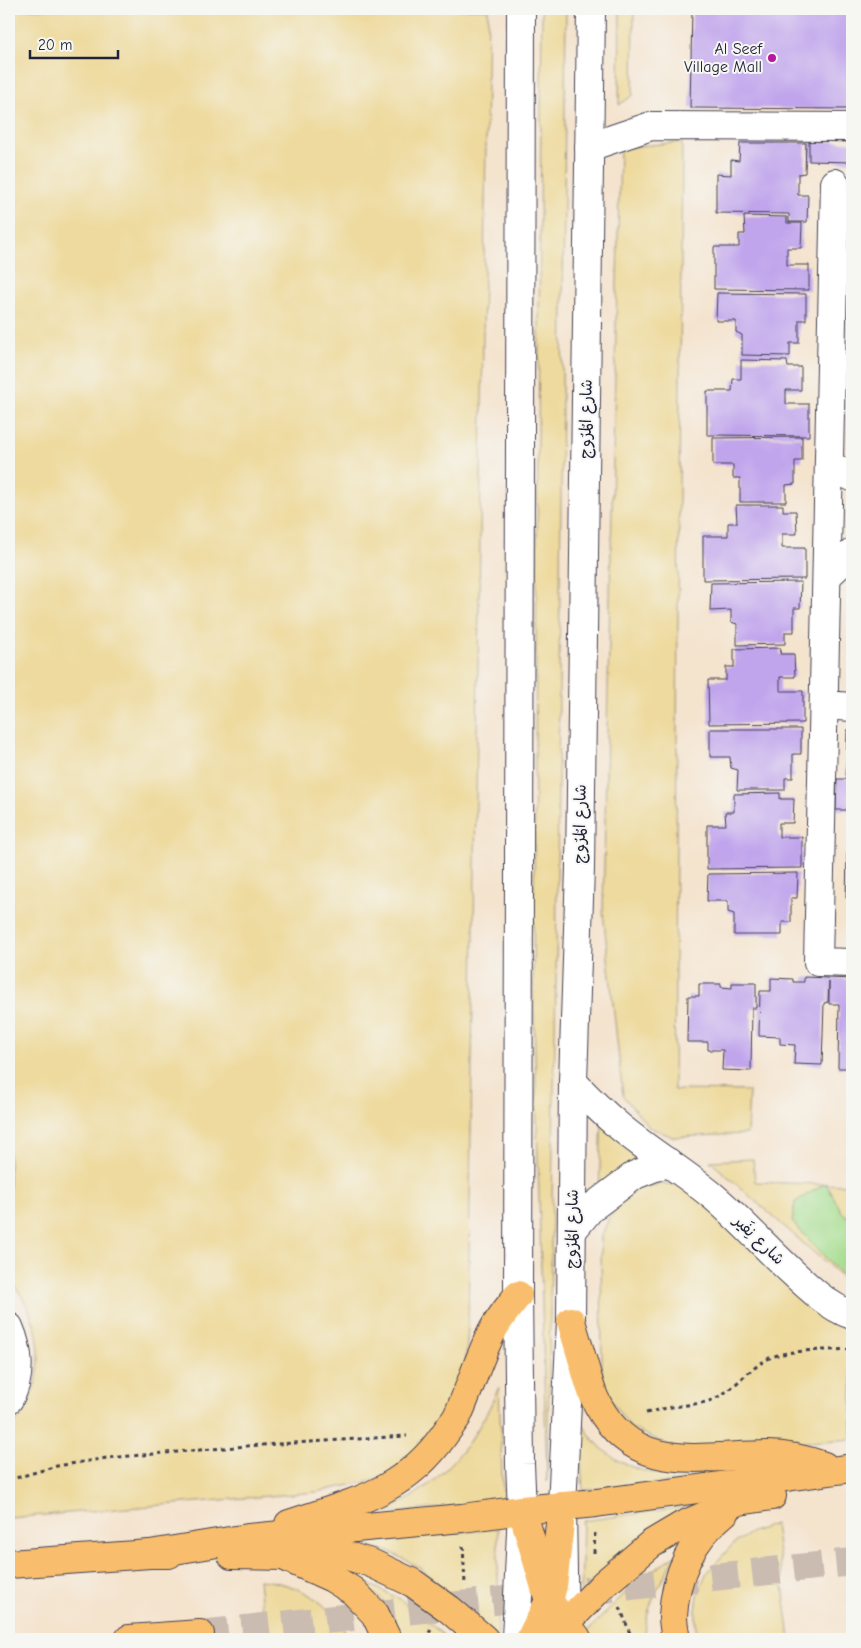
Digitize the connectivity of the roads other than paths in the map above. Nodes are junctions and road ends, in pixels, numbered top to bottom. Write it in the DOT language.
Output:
graph roads {
  1 [pos="521,9"];
  2 [pos="591,9"];
  3 [pos="852,127"];
  4 [pos="589,147"];
  5 [pos="835,183"];
  6 [pos="843,273"];
  7 [pos="829,464"];
  8 [pos="852,477"];
  9 [pos="852,553"];
  10 [pos="826,576"];
  11 [pos="824,705"];
  12 [pos="852,707"];
  13 [pos="852,963"];
  14 [pos="573,1082"];
  15 [pos="668,1162"];
  16 [pos="572,1231"];
  17 [pos="518,1295"];
  18 [pos="852,1315"];
  19 [pos="571,1321"];
  20 [pos="9,1326"];
  21 [pos="9,1400"];
  22 [pos="846,1474"];
  23 [pos="740,1501"];
  24 [pos="562,1506"];
  25 [pos="522,1510"];
  26 [pos="248,1538"];
  27 [pos="150,1554"];
  28 [pos="283,1556"];
  29 [pos="9,1564"];
  30 [pos="548,1601"];
  31 [pos="200,1634"];
  32 [pos="566,1635"];
  33 [pos="129,1639"];
  34 [pos="387,1639"];
  35 [pos="484,1639"];
  36 [pos="516,1639"];
  37 [pos="530,1639"];
  38 [pos="676,1639"];
  1 -- 17 [label="street"];
  2 -- 4 [label="street, شارع المُرُوج"];
  3 -- 4 [label="street"];
  4 -- 14 [label="street, شارع المُرُوج"];
  5 -- 6 [label="street"];
  6 -- 7 [label="street"];
  7 -- 8 [label="street"];
  7 -- 10 [label="street"];
  9 -- 10 [label="street"];
  10 -- 11 [label="street"];
  11 -- 12 [label="street"];
  11 -- 13 [label="street"];
  14 -- 15 [label="street, شارع نِفَير"];
  14 -- 16 [label="street, شارع المُرُوج"];
  15 -- 16 [label="street"];
  15 -- 18 [label="street, شارع نِفَير"];
  16 -- 19 [label="street, شارع المُرُوج"];
  17 -- 25 [label="street"];
  17 -- 26 [label="main road"];
  19 -- 22 [label="main road"];
  19 -- 24 [label="street, شارع المُرُوج"];
  20 -- 21 [label="street"];
  22 -- 23 [label="main road"];
  22 -- 24 [label="main road"];
  23 -- 32 [label="main road"];
  23 -- 38 [label="main road"];
  24 -- 25 [label="main road"];
  24 -- 30 [label="main road"];
  24 -- 32 [label="street, شارع المُرُوج"];
  25 -- 26 [label="main road"];
  25 -- 30 [label="main road"];
  25 -- 36 [label="street"];
  26 -- 27 [label="main road"];
  27 -- 28 [label="main road"];
  27 -- 29 [label="main road"];
  28 -- 34 [label="main road"];
  28 -- 35 [label="main road"];
  30 -- 32 [label="main road"];
  30 -- 37 [label="main road"];
  31 -- 33 [label="main road"];
}
